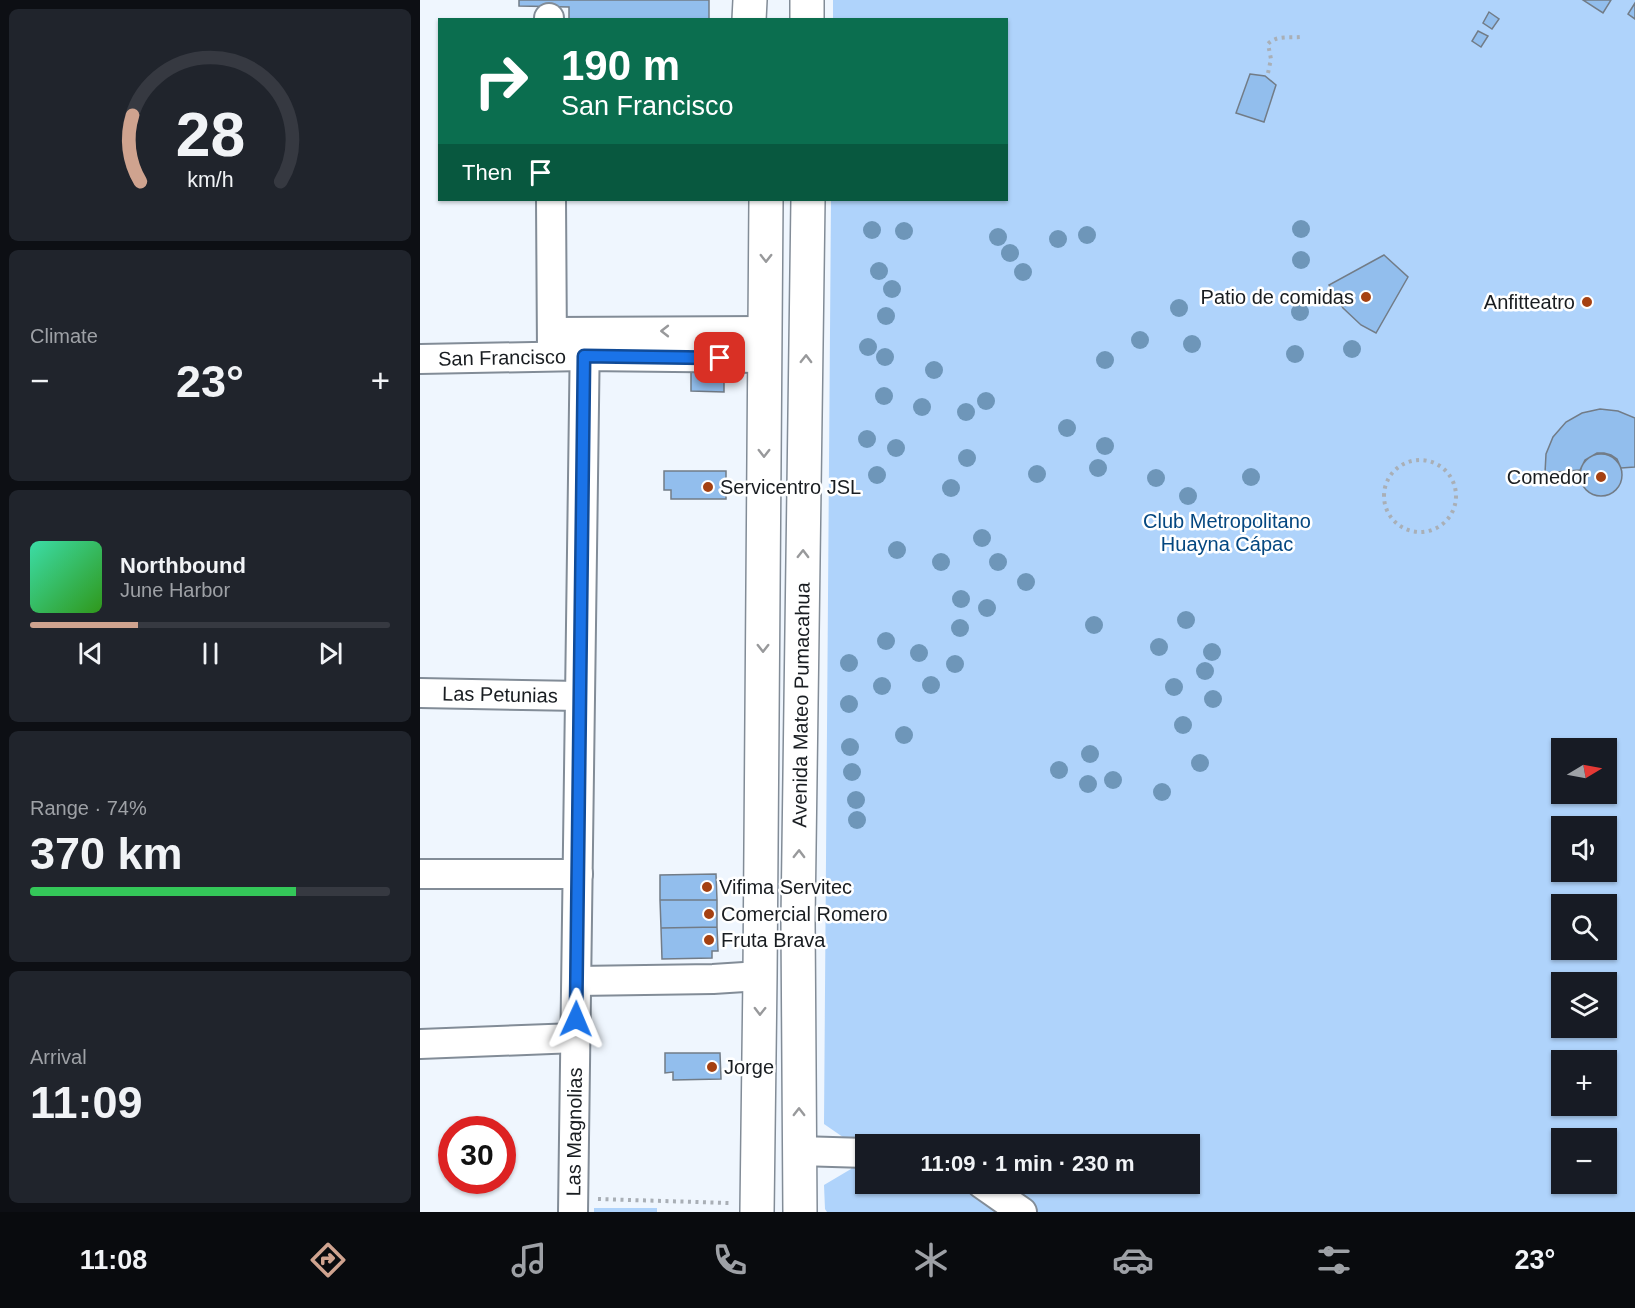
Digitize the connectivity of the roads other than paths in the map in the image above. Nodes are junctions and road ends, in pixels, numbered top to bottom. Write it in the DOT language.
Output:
graph roads {
  1 [pos="750,0"];
  2 [pos="767,0"];
  3 [pos="807,0"];
  4 [pos="749,18"];
  5 [pos="767,18"];
  6 [pos="807,18"];
  7 [pos="551,201"];
  8 [pos="766,201"];
  9 [pos="807,201"];
  10 [pos="552,344"];
  11 [pos="584,344"];
  12 [pos="765,344"];
  13 [pos="420,359"];
  14 [pos="420,693"];
  15 [pos="580,696"];
  16 [pos="420,873"];
  17 [pos="578,874"];
  18 [pos="760,976"];
  19 [pos="577,981"];
  20 [pos="576,1038"];
  21 [pos="420,1044"];
  22 [pos="799,1151"];
  23 [pos="855,1153"];
  24 [pos="996,1194"];
  25 [pos="574,1205"];
  26 [pos="757,1208"];
  27 [pos="800,1212"];
  28 [pos="1022,1212"];
  1 -- 4 [label="main road"];
  2 -- 5 [label="main road"];
  3 -- 6 [label="main road"];
  7 -- 10 [label="street"];
  8 -- 12 [label="main road, Avenida Mateo Pumacahua, one-way"];
  22 -- 9 [label="main road, Avenida Mateo Pumacahua, one-way"];
  10 -- 11 [label="street, San Francisco"];
  10 -- 13 [label="street, San Francisco"];
  11 -- 12 [label="street, San Francisco"];
  11 -- 15 [label="street, Las Magnolias"];
  12 -- 18 [label="main road, Avenida Mateo Pumacahua, one-way"];
  14 -- 15 [label="street, Las Petunias"];
  15 -- 17 [label="street, Las Magnolias"];
  16 -- 17 [label="street"];
  17 -- 19 [label="street, Las Magnolias"];
  18 -- 19 [label="street"];
  18 -- 26 [label="main road, Avenida Mateo Pumacahua, one-way"];
  19 -- 20 [label="street, Las Magnolias"];
  20 -- 21 [label="street"];
  20 -- 25 [label="street, Las Magnolias"];
  22 -- 23 [label="street"];
  22 -- 27 [label="main road, Avenida Mateo Pumacahua"];
  24 -- 28 [label="street"];
}
